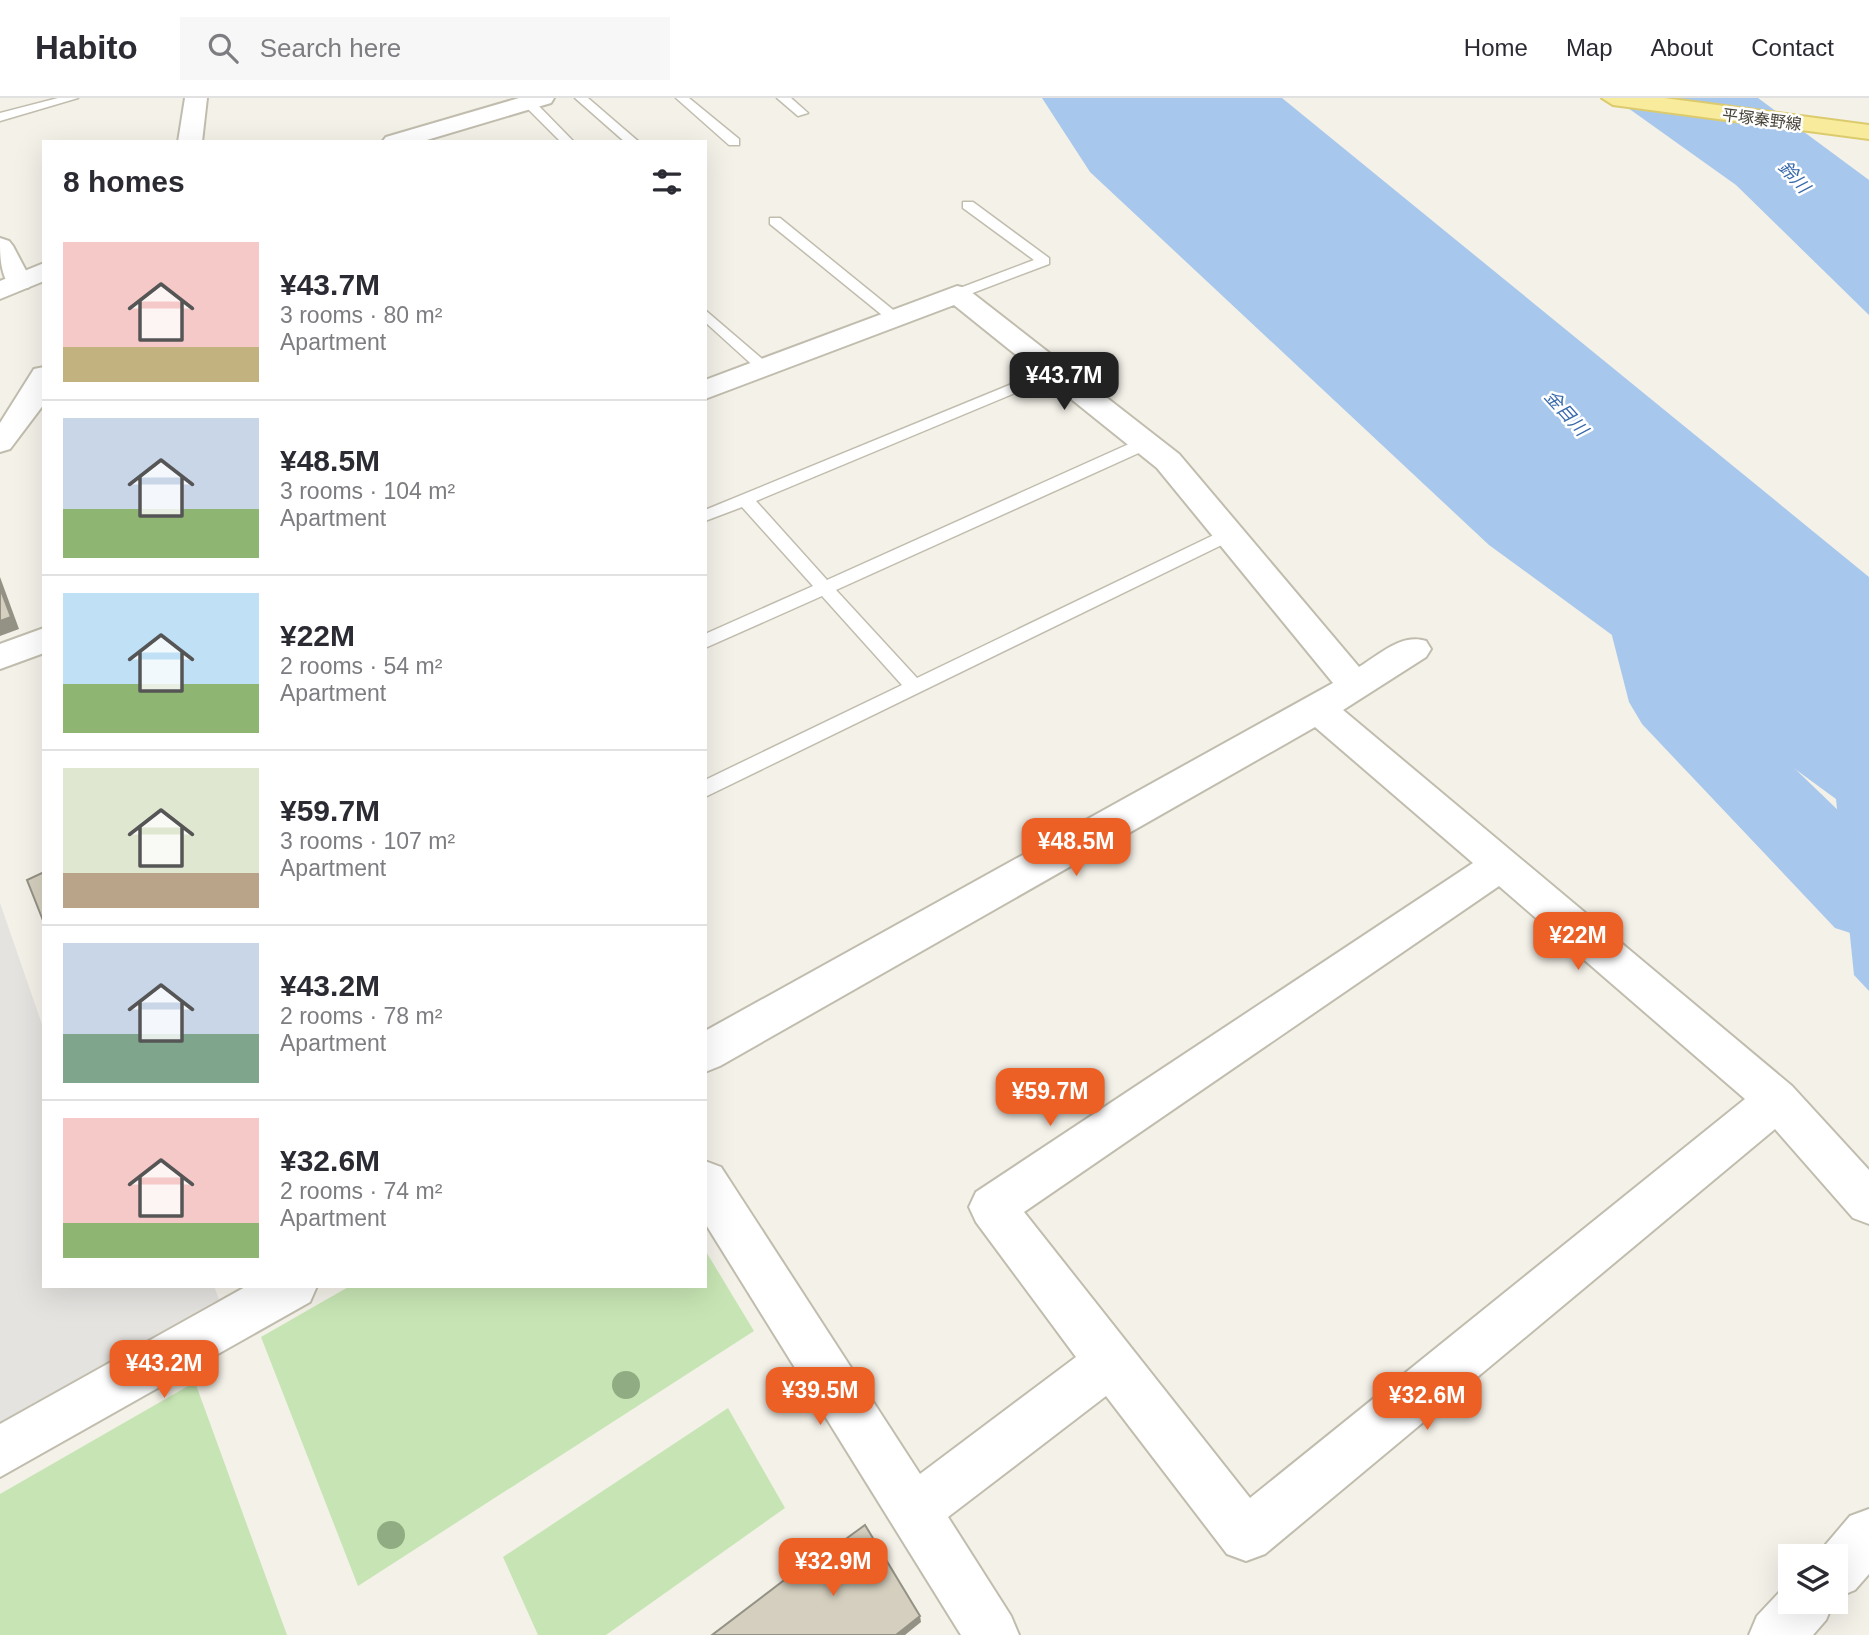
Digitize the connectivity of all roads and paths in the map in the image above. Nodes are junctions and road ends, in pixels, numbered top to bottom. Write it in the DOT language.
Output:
graph roads {
  1 [pos="72,98"];
  2 [pos="196,98"];
  3 [pos="581,98"];
  4 [pos="682,98"];
  5 [pos="783,98"];
  6 [pos="1613,98"];
  7 [pos="535,100"];
  8 [pos="802,113"];
  9 [pos="0,117"];
  10 [pos="1858,131"];
  11 [pos="190,140"];
  12 [pos="408,140"];
  13 [pos="566,140"];
  14 [pos="631,140"];
  15 [pos="734,142"];
  16 [pos="968,205"];
  17 [pos="775,221"];
  18 [pos="0,246"];
  19 [pos="42,272"];
  20 [pos="10,286"];
  21 [pos="957,293"];
  22 [pos="707,316"];
  23 [pos="892,317"];
  24 [pos="763,367"];
  25 [pos="1053,372"];
  26 [pos="42,379"];
  27 [pos="707,389"];
  28 [pos="0,443"];
  29 [pos="1146,443"];
  30 [pos="745,500"];
  31 [pos="707,515"];
  32 [pos="1228,535"];
  33 [pos="825,589"];
  34 [pos="42,641"];
  35 [pos="707,641"];
  36 [pos="1415,649"];
  37 [pos="0,657"];
  38 [pos="1354,684"];
  39 [pos="914,687"];
  40 [pos="1318,709"];
  41 [pos="707,788"];
  42 [pos="1500,865"];
  43 [pos="707,1052"];
  44 [pos="1777,1100"];
  45 [pos="707,1185"];
  46 [pos="1869,1203"];
  47 [pos="289,1288"];
  48 [pos="1110,1362"];
  49 [pos="0,1452"];
  50 [pos="915,1510"];
  51 [pos="1869,1535"];
  52 [pos="1848,1558"];
  53 [pos="1795,1614"];
  54 [pos="992,1635"];
  55 [pos="1776,1635"];
  1 -- 9 [label="lane"];
  2 -- 11 [label="street"];
  3 -- 14 [label="lane"];
  4 -- 15 [label="lane"];
  5 -- 8 [label="lane"];
  6 -- 10 [label="main road, 平塚秦野線"];
  7 -- 12 [label="street"];
  7 -- 13 [label="lane"];
  16 -- 21 [label="lane"];
  17 -- 23 [label="lane"];
  18 -- 20 [label="street"];
  19 -- 20 [label="street"];
  21 -- 23 [label="street"];
  21 -- 25 [label="street"];
  22 -- 24 [label="lane"];
  23 -- 24 [label="street"];
  24 -- 27 [label="street"];
  25 -- 29 [label="street"];
  25 -- 30 [label="lane"];
  26 -- 28 [label="street"];
  29 -- 32 [label="street"];
  29 -- 33 [label="lane"];
  30 -- 31 [label="lane"];
  30 -- 33 [label="lane"];
  32 -- 38 [label="street"];
  32 -- 39 [label="lane"];
  33 -- 35 [label="lane"];
  33 -- 39 [label="lane"];
  34 -- 37 [label="street"];
  36 -- 38 [label="street"];
  38 -- 40 [label="street"];
  39 -- 41 [label="lane"];
  40 -- 42 [label="street"];
  40 -- 43 [label="street"];
  42 -- 44 [label="street"];
  42 -- 48 [label="street"];
  44 -- 46 [label="street"];
  44 -- 48 [label="street"];
  45 -- 50 [label="street"];
  47 -- 49 [label="street"];
  48 -- 50 [label="street"];
  50 -- 54 [label="street"];
  51 -- 52 [label="street"];
  53 -- 55 [label="street"];
}
